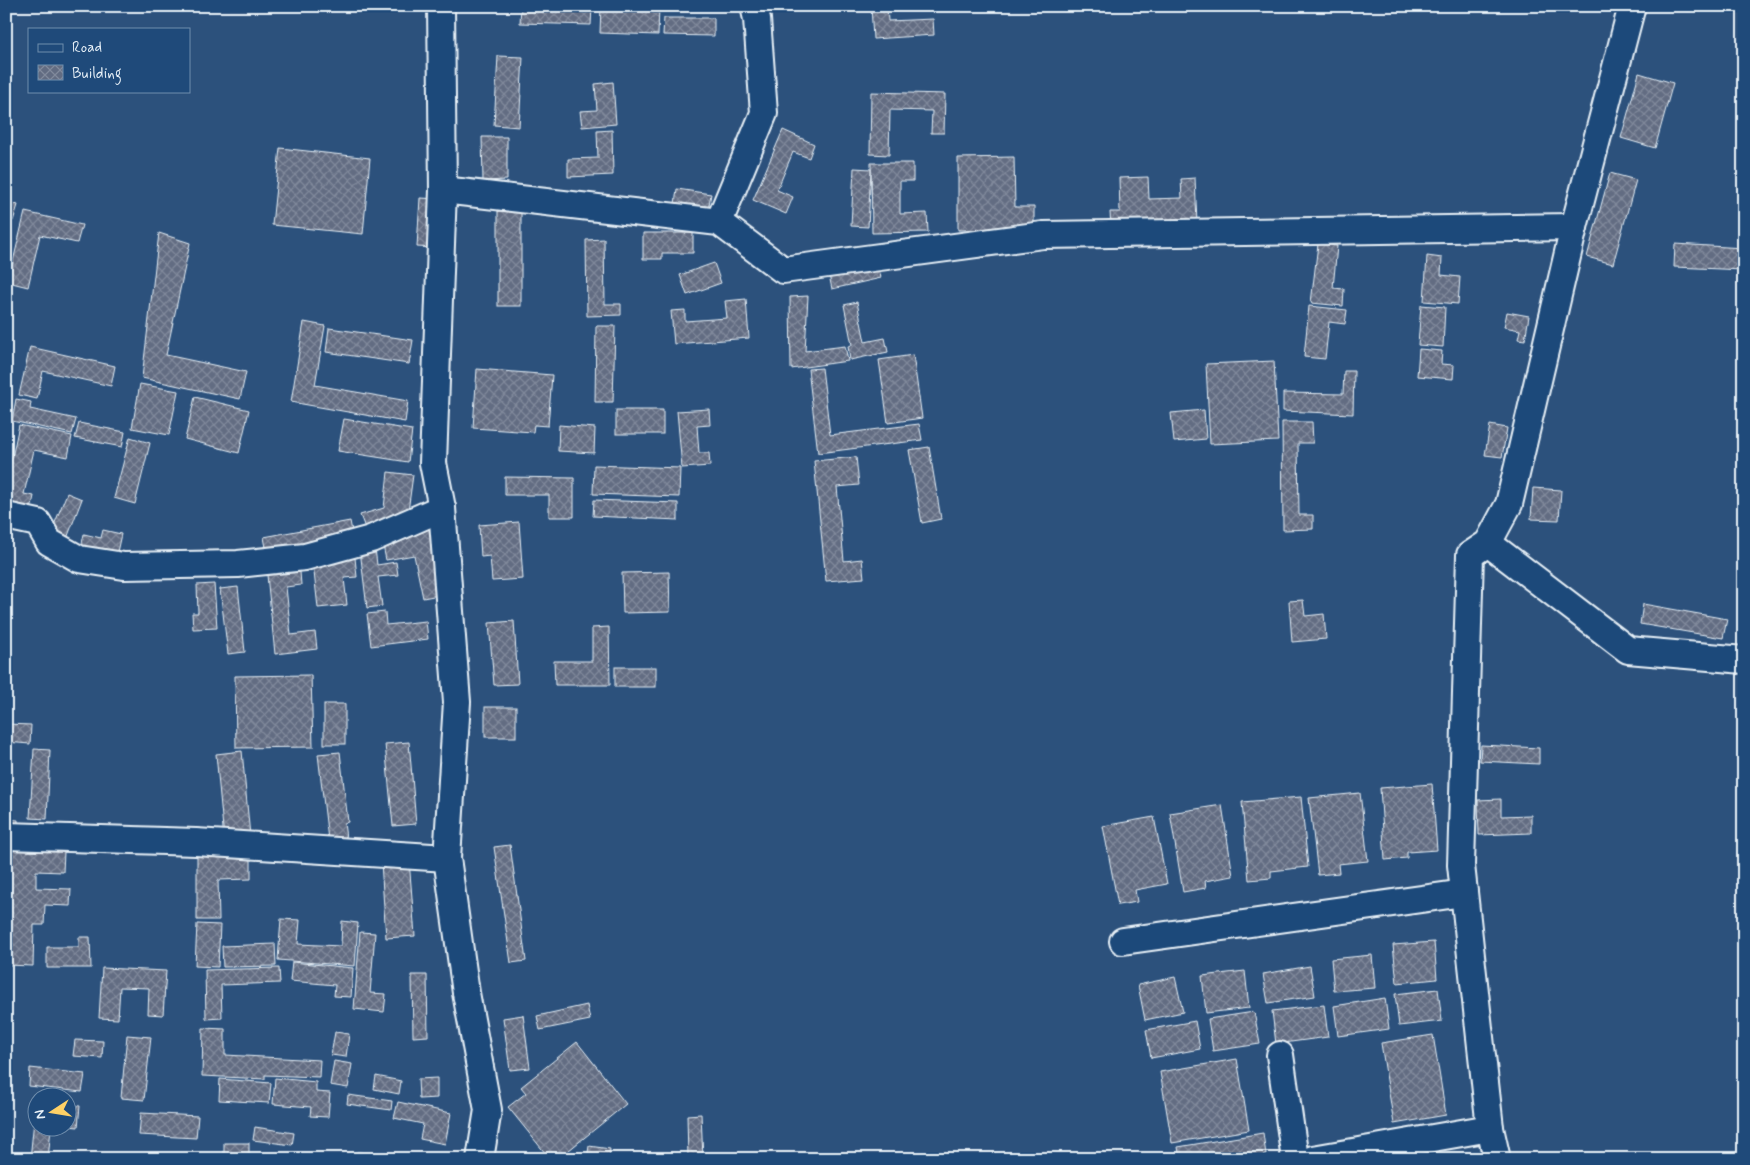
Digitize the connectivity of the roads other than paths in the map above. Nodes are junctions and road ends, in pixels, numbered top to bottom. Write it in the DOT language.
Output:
graph roads {
  1 [pos="441,6"];
  2 [pos="754,6"];
  3 [pos="1632,6"];
  4 [pos="443,190"];
  5 [pos="719,222"];
  6 [pos="1574,227"];
  7 [pos="442,508"];
  8 [pos="6,516"];
  9 [pos="1488,543"];
  10 [pos="1744,660"];
  11 [pos="6,836"];
  12 [pos="447,858"];
  13 [pos="1464,892"];
  14 [pos="1123,941"];
  15 [pos="1280,1055"];
  16 [pos="1490,1128"];
  17 [pos="480,1159"];
  18 [pos="1295,1159"];
  19 [pos="1313,1159"];
  20 [pos="1498,1159"];
  1 -- 4 [label="street"];
  2 -- 5 [label="street"];
  3 -- 6 [label="street"];
  4 -- 5 [label="street"];
  4 -- 7 [label="street"];
  5 -- 6 [label="street"];
  6 -- 9 [label="street"];
  7 -- 8 [label="street"];
  7 -- 12 [label="street"];
  9 -- 10 [label="street"];
  9 -- 13 [label="street"];
  11 -- 12 [label="street"];
  12 -- 17 [label="street"];
  13 -- 14 [label="street"];
  13 -- 16 [label="street"];
  15 -- 18 [label="street"];
  16 -- 19 [label="street"];
  16 -- 20 [label="street"];
}
